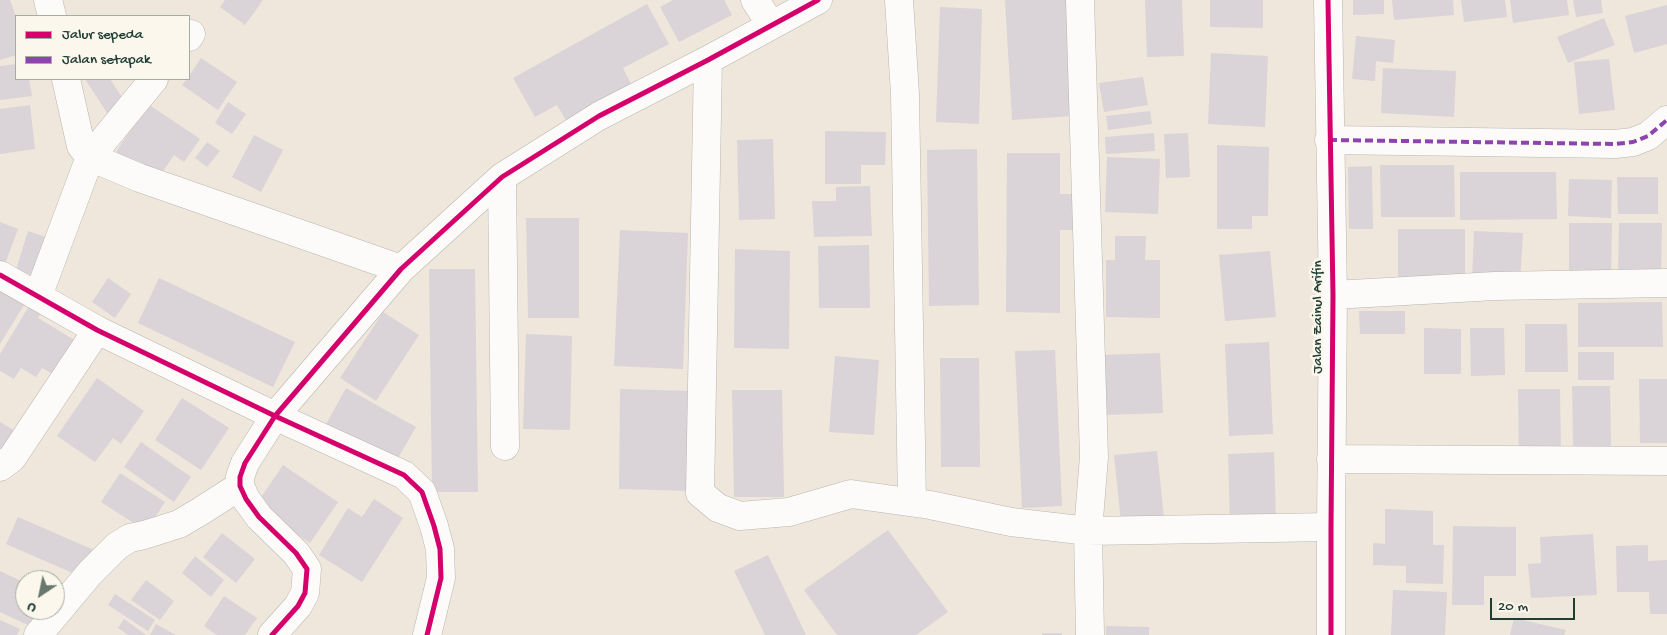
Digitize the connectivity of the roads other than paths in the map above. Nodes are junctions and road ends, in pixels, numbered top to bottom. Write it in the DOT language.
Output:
graph roads {
  1 [pos="48,0"];
  2 [pos="755,0"];
  3 [pos="818,0"];
  4 [pos="899,0"];
  5 [pos="1080,0"];
  6 [pos="1328,0"];
  7 [pos="52,15"];
  8 [pos="771,26"];
  9 [pos="708,60"];
  10 [pos="66,80"];
  11 [pos="153,80"];
  12 [pos="1667,120"];
  13 [pos="1329,140"];
  14 [pos="90,157"];
  15 [pos="502,177"];
  16 [pos="401,269"];
  17 [pos="0,275"];
  18 [pos="1667,283"];
  19 [pos="1333,295"];
  20 [pos="38,296"];
  21 [pos="97,330"];
  22 [pos="275,416"];
  23 [pos="505,446"];
  24 [pos="1331,459"];
  25 [pos="1667,461"];
  26 [pos="0,467"];
  27 [pos="240,486"];
  28 [pos="912,502"];
  29 [pos="1330,527"];
  30 [pos="1088,531"];
  31 [pos="38,635"];
  32 [pos="272,635"];
  33 [pos="427,635"];
  34 [pos="1090,635"];
  35 [pos="1331,635"];
  1 -- 7 [label="street"];
  2 -- 8 [label="street"];
  3 -- 8 [label="street"];
  4 -- 28 [label="street"];
  5 -- 30 [label="street"];
  6 -- 13 [label="street, Jalan Zainul Arifin"];
  8 -- 9 [label="street"];
  9 -- 15 [label="street"];
  9 -- 28 [label="street"];
  10 -- 14 [label="street"];
  11 -- 14 [label="street"];
  12 -- 13 [label="street"];
  13 -- 19 [label="street, Jalan Zainul Arifin"];
  14 -- 16 [label="street"];
  14 -- 20 [label="street"];
  15 -- 16 [label="street"];
  15 -- 23 [label="street"];
  16 -- 22 [label="street"];
  17 -- 20 [label="street"];
  18 -- 19 [label="street"];
  19 -- 24 [label="street, Jalan Zainul Arifin"];
  20 -- 21 [label="street"];
  21 -- 22 [label="street"];
  21 -- 26 [label="street"];
  22 -- 27 [label="street"];
  22 -- 33 [label="street"];
  24 -- 25 [label="street"];
  24 -- 29 [label="street, Jalan Zainul Arifin"];
  27 -- 31 [label="street"];
  27 -- 32 [label="street"];
  28 -- 30 [label="street"];
  29 -- 30 [label="street"];
  29 -- 35 [label="street, Jalan Zainul Arifin"];
  30 -- 34 [label="street"];
}
